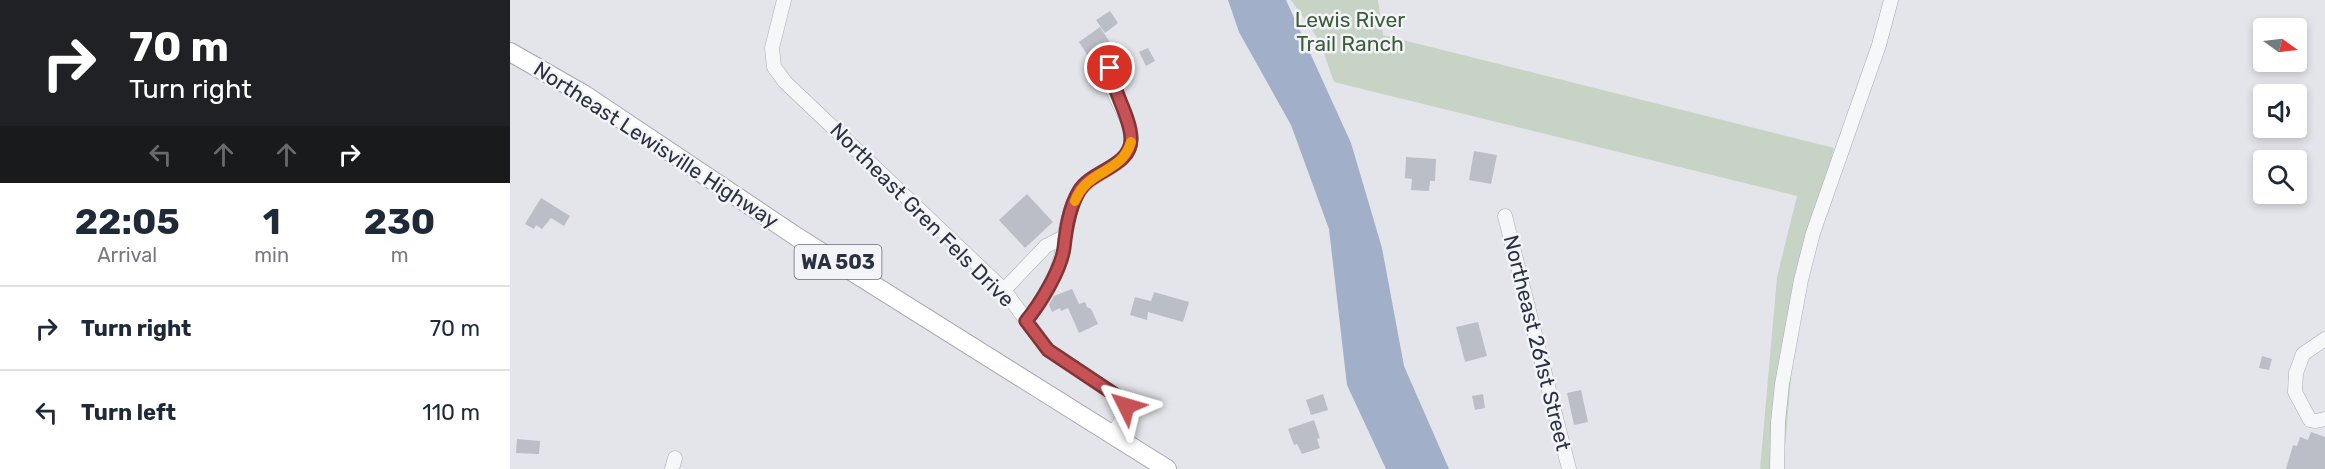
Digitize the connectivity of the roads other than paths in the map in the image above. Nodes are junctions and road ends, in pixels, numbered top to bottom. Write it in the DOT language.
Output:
graph roads {
  1 [pos="784,0"];
  2 [pos="1891,0"];
  3 [pos="510,52"];
  4 [pos="1119,52"];
  5 [pos="1504,216"];
  6 [pos="1064,237"];
  7 [pos="1004,290"];
  8 [pos="1026,321"];
  9 [pos="2325,339"];
  10 [pos="2325,419"];
  11 [pos="1112,435"];
  12 [pos="1167,469"];
  13 [pos="1569,469"];
  14 [pos="1777,469"];
  1 -- 7 [label="street, Northeast Gren Fels Drive"];
  2 -- 14 [label="street"];
  3 -- 11 [label="main road, Northeast Lewisville Highway / WA 503"];
  4 -- 6 [label="street"];
  5 -- 13 [label="street, Northeast 261st Street"];
  6 -- 7 [label="street"];
  6 -- 8 [label="street"];
  7 -- 8 [label="street, Northeast Gren Fels Drive"];
  8 -- 11 [label="street, Northeast Gren Fels Drive"];
  9 -- 10 [label="street"];
  11 -- 12 [label="main road, Northeast Lewisville Highway / WA 503"];
}
